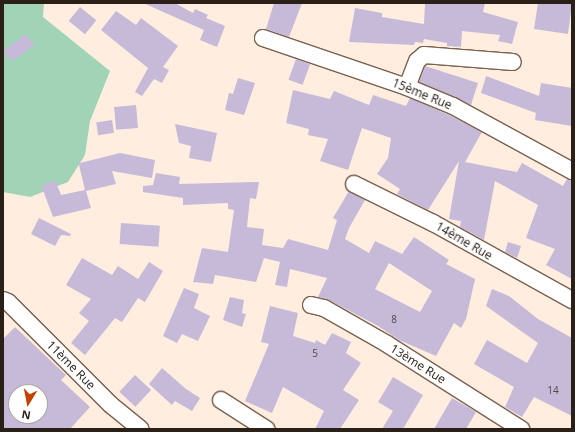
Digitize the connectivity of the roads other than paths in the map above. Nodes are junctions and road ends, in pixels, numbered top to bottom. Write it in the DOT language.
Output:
graph roads {
  1 [pos="263,38"];
  2 [pos="513,62"];
  3 [pos="407,87"];
  4 [pos="572,171"];
  5 [pos="354,184"];
  6 [pos="3,300"];
  7 [pos="572,300"];
  8 [pos="311,305"];
  9 [pos="221,400"];
  10 [pos="141,429"];
  11 [pos="266,429"];
  12 [pos="521,429"];
  1 -- 3 [label="street, 15ème Rue"];
  2 -- 3 [label="street"];
  3 -- 4 [label="street, 15ème Rue"];
  5 -- 7 [label="street, 14ème Rue"];
  6 -- 10 [label="street, 11ème Rue"];
  8 -- 12 [label="street, 13ème Rue"];
  9 -- 11 [label="street"];
}
